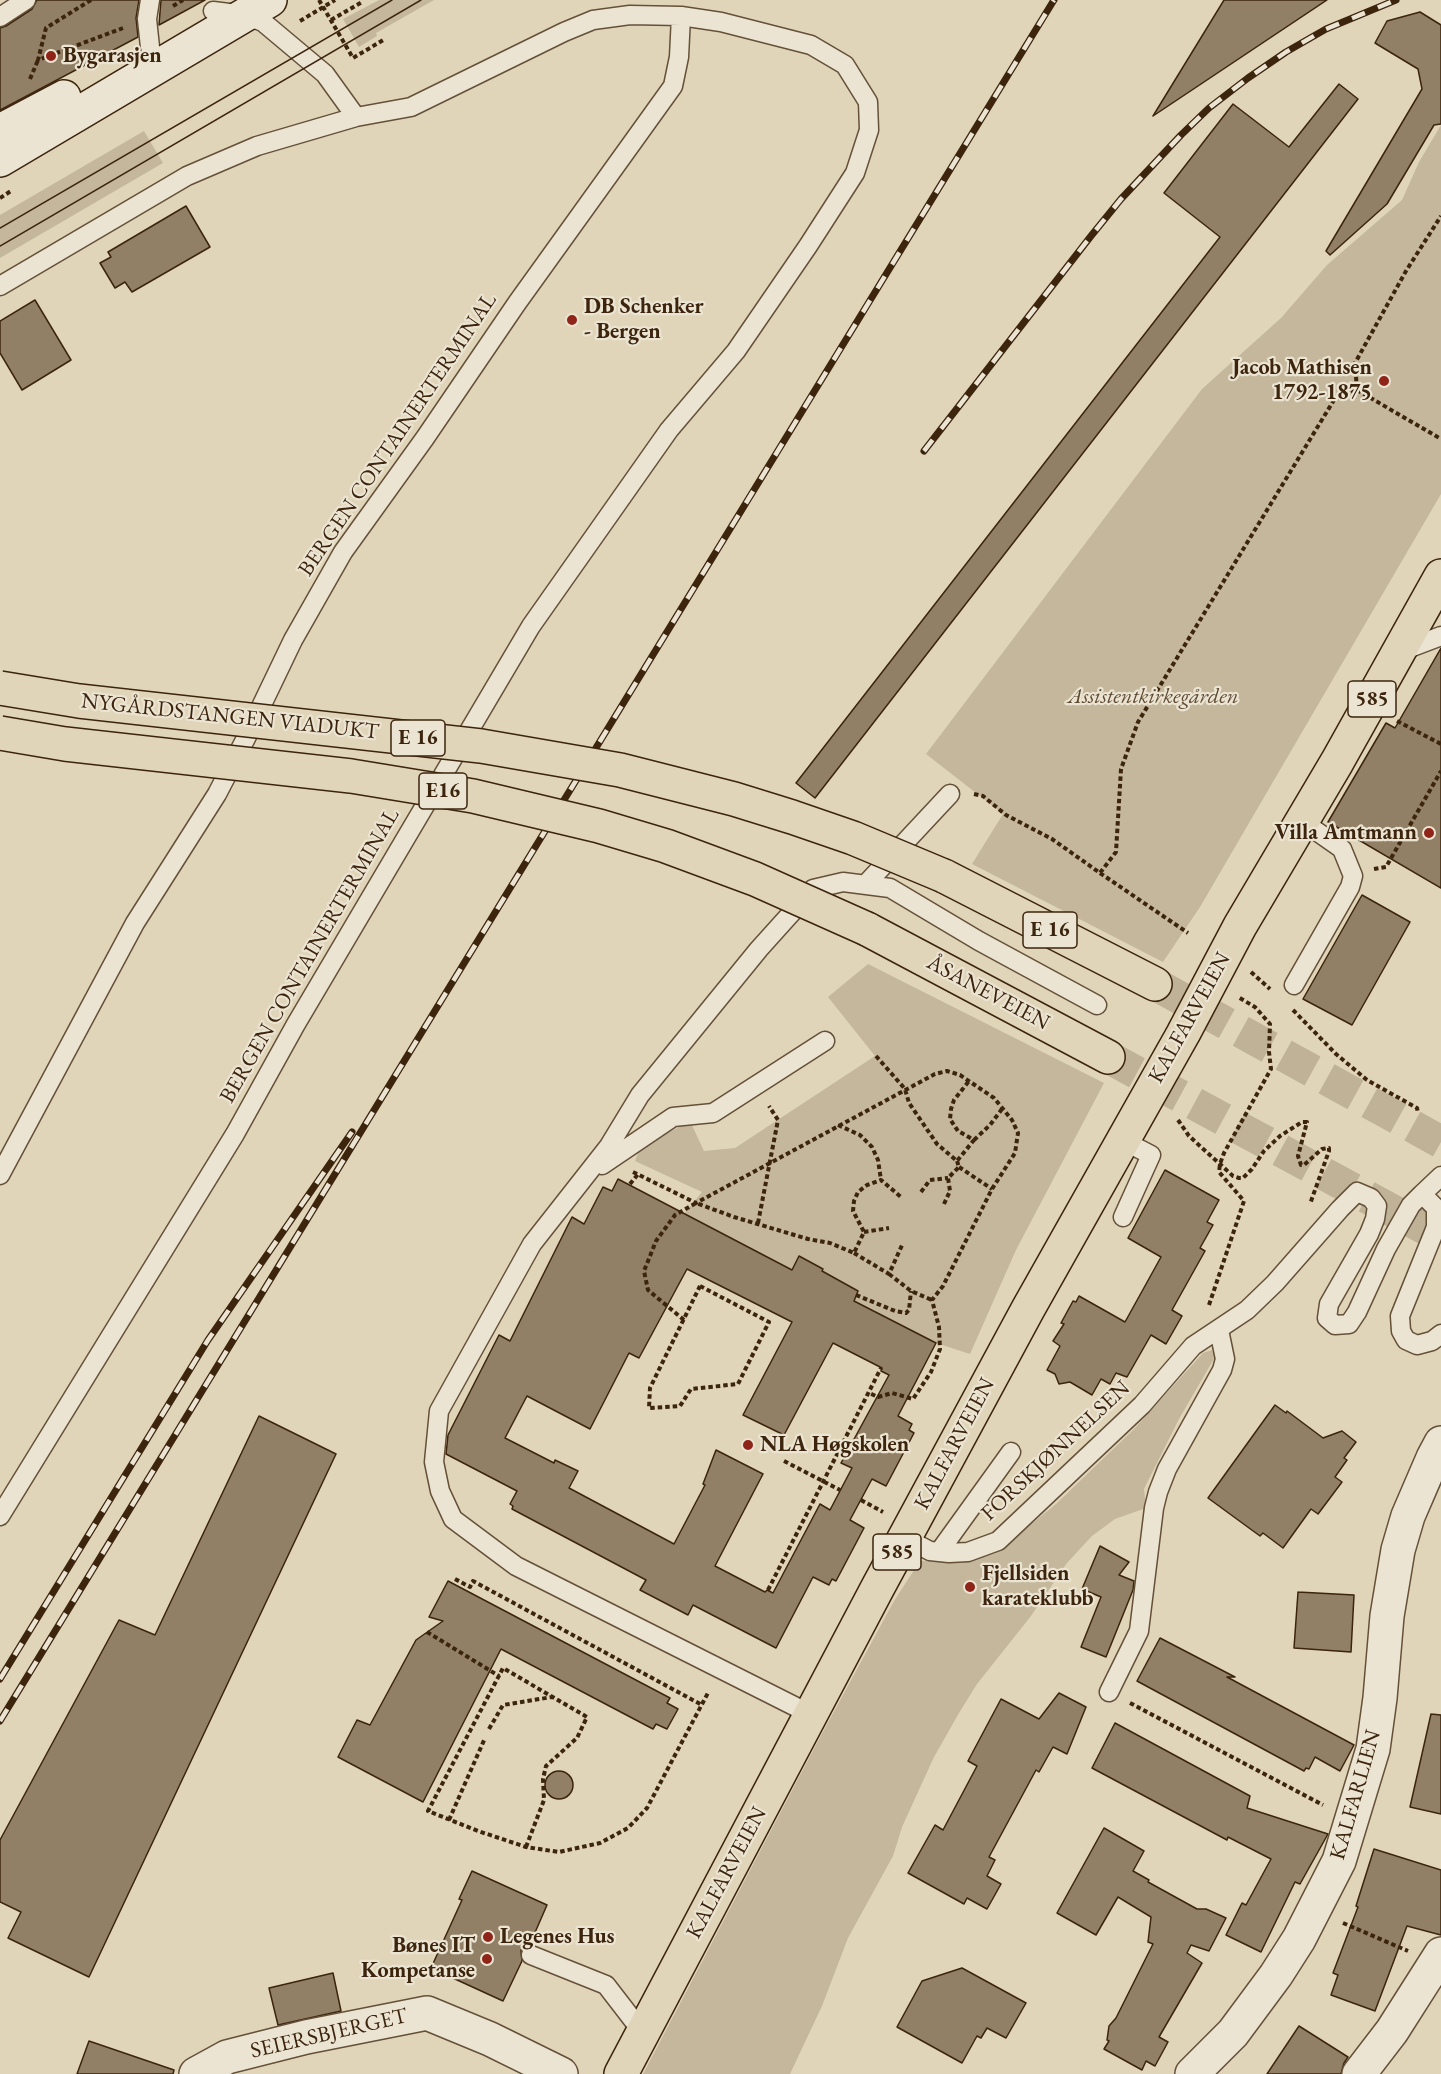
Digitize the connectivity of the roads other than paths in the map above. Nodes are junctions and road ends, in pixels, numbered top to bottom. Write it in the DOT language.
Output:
graph roads {
  1 [pos="26,0"];
  2 [pos="150,0"];
  3 [pos="238,6"];
  4 [pos="681,16"];
  5 [pos="0,17"];
  6 [pos="148,33"];
  7 [pos="356,117"];
  8 [pos="0,131"];
  9 [pos="0,160"];
  10 [pos="0,286"];
  11 [pos="1441,576"];
  12 [pos="1441,636"];
  13 [pos="1397,652"];
  14 [pos="0,688"];
  15 [pos="0,733"];
  16 [pos="950,794"];
  17 [pos="1302,821"];
  18 [pos="866,884"];
  19 [pos="867,929"];
  20 [pos="1155,984"];
  21 [pos="1294,985"];
  22 [pos="1097,1005"];
  23 [pos="825,1041"];
  24 [pos="1108,1057"];
  25 [pos="1122,1140"];
  26 [pos="0,1175"];
  27 [pos="1441,1176"];
  28 [pos="582,1180"];
  29 [pos="1422,1194"];
  30 [pos="1123,1217"];
  31 [pos="1219,1330"];
  32 [pos="1441,1334"];
  33 [pos="1441,1443"];
  34 [pos="1011,1452"];
  35 [pos="0,1516"];
  36 [pos="897,1526"];
  37 [pos="939,1552"];
  38 [pos="1109,1692"];
  39 [pos="810,1714"];
  40 [pos="1441,1954"];
  41 [pos="531,1955"];
  42 [pos="643,2033"];
  43 [pos="196,2074"];
  44 [pos="561,2074"];
  45 [pos="621,2074"];
  46 [pos="1192,2074"];
  47 [pos="1359,2074"];
  1 -- 5 [label="lane"];
  2 -- 6 [label="lane"];
  3 -- 6 [label="street"];
  3 -- 7 [label="lane"];
  3 -- 9 [label="street"];
  4 -- 7 [label="lane"];
  4 -- 26 [label="lane, BERGEN CONTAINERTERMINAL"];
  4 -- 35 [label="lane, BERGEN CONTAINERTERMINAL"];
  6 -- 8 [label="street"];
  7 -- 10 [label="lane"];
  11 -- 13 [label="main road, KALFARVEIEN / 585"];
  12 -- 13 [label="lane"];
  13 -- 17 [label="main road, KALFARVEIEN / 585"];
  14 -- 20 [label="main road, NYGÅRDSTANGEN VIADUKT / E 16, bridge"];
  15 -- 19 [label="main road, NYGÅRDSTANGEN VIADUKT / E16, bridge"];
  16 -- 18 [label="lane"];
  17 -- 21 [label="lane"];
  17 -- 25 [label="main road, KALFARVEIEN / 585"];
  18 -- 22 [label="lane"];
  18 -- 28 [label="lane"];
  19 -- 24 [label="main road, ÅSANEVEIEN"];
  23 -- 28 [label="lane"];
  25 -- 30 [label="lane"];
  25 -- 36 [label="main road, KALFARVEIEN / 585"];
  27 -- 29 [label="lane, FORSKJØNNELSEN"];
  28 -- 39 [label="lane"];
  29 -- 31 [label="lane, FORSKJØNNELSEN"];
  29 -- 32 [label="lane"];
  31 -- 37 [label="lane, FORSKJØNNELSEN"];
  31 -- 38 [label="lane"];
  33 -- 46 [label="street, KALFARLIEN"];
  34 -- 37 [label="lane"];
  36 -- 37 [label="lane, FORSKJØNNELSEN"];
  36 -- 39 [label="main road, KALFARVEIEN / 585"];
  39 -- 42 [label="main road, KALFARVEIEN / 585"];
  40 -- 47 [label="street"];
  41 -- 42 [label="lane"];
  42 -- 45 [label="main road, KALFARVEIEN / 585"];
  43 -- 44 [label="street, SEIERSBJERGET"];
}
